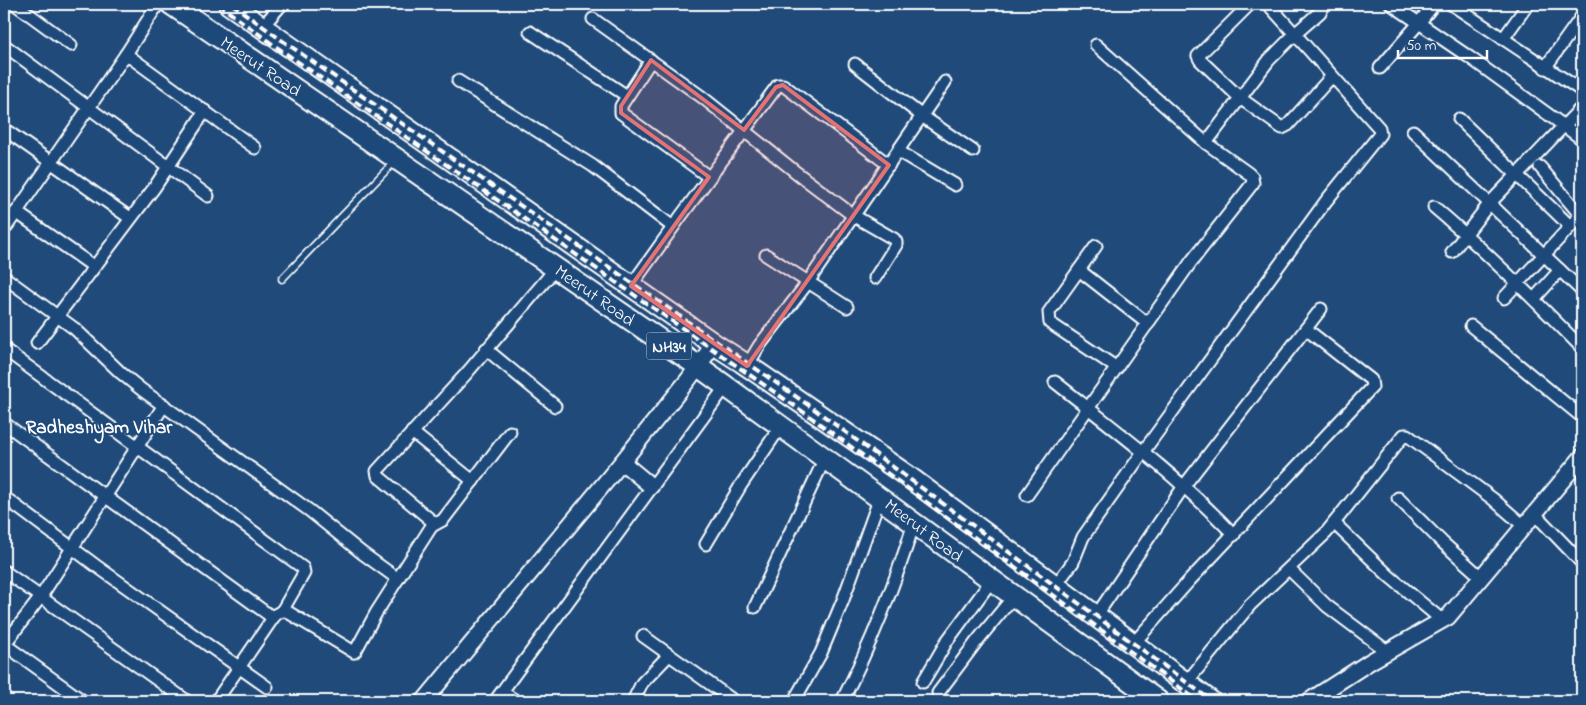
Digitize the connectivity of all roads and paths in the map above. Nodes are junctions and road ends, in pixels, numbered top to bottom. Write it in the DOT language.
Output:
graph roads {
  1 [pos="15,4"];
  2 [pos="158,4"];
  3 [pos="171,4"];
  4 [pos="229,4"];
  5 [pos="282,4"];
  6 [pos="1250,4"];
  7 [pos="1268,4"];
  8 [pos="1322,4"];
  9 [pos="1391,4"];
  10 [pos="1434,4"];
  11 [pos="1451,4"];
  12 [pos="1528,4"];
  13 [pos="1582,16"];
  14 [pos="593,19"];
  15 [pos="1420,23"];
  16 [pos="262,27"];
  17 [pos="530,32"];
  18 [pos="1295,34"];
  19 [pos="1503,39"];
  20 [pos="4,45"];
  21 [pos="71,45"];
  22 [pos="1096,45"];
  23 [pos="126,54"];
  24 [pos="651,60"];
  25 [pos="855,64"];
  26 [pos="1380,68"];
  27 [pos="1545,68"];
  28 [pos="1332,76"];
  29 [pos="458,81"];
  30 [pos="945,82"];
  31 [pos="1582,91"];
  32 [pos="627,96"];
  33 [pos="1240,98"];
  34 [pos="1582,107"];
  35 [pos="88,108"];
  36 [pos="205,111"];
  37 [pos="922,116"];
  38 [pos="1459,119"];
  39 [pos="1565,125"];
  40 [pos="4,129"];
  41 [pos="744,130"];
  42 [pos="1413,131"];
  43 [pos="1582,139"];
  44 [pos="1206,143"];
  45 [pos="255,148"];
  46 [pos="898,151"];
  47 [pos="973,151"];
  48 [pos="397,159"];
  49 [pos="51,163"];
  50 [pos="889,165"];
  51 [pos="168,166"];
  52 [pos="1540,167"];
  53 [pos="1517,175"];
  54 [pos="709,177"];
  55 [pos="955,185"];
  56 [pos="208,196"];
  57 [pos="1489,204"];
  58 [pos="1434,207"];
  59 [pos="16,212"];
  60 [pos="854,216"];
  61 [pos="1581,216"];
  62 [pos="130,218"];
  63 [pos="1570,226"];
  64 [pos="673,227"];
  65 [pos="4,230"];
  66 [pos="1467,234"];
  67 [pos="1096,246"];
  68 [pos="1452,252"];
  69 [pos="766,254"];
  70 [pos="1544,254"];
  71 [pos="93,266"];
  72 [pos="556,268"];
  73 [pos="1079,270"];
  74 [pos="1560,270"];
  75 [pos="4,277"];
  76 [pos="282,278"];
  77 [pos="875,278"];
  78 [pos="809,282"];
  79 [pos="1518,283"];
  80 [pos="631,286"];
  81 [pos="1582,291"];
  82 [pos="1504,298"];
  83 [pos="1534,299"];
  84 [pos="847,308"];
  85 [pos="1321,309"];
  86 [pos="56,315"];
  87 [pos="1148,324"];
  88 [pos="1471,326"];
  89 [pos="1306,329"];
  90 [pos="37,343"];
  91 [pos="714,344"];
  92 [pos="1582,348"];
  93 [pos="4,349"];
  94 [pos="486,349"];
  95 [pos="698,366"];
  96 [pos="747,366"];
  97 [pos="1117,368"];
  98 [pos="1055,382"];
  99 [pos="726,386"];
  100 [pos="164,405"];
  101 [pos="555,406"];
  102 [pos="1089,409"];
  103 [pos="1582,417"];
  104 [pos="4,423"];
  105 [pos="781,426"];
  106 [pos="412,432"];
  107 [pos="510,432"];
  108 [pos="137,447"];
  109 [pos="1143,452"];
  110 [pos="1582,457"];
  111 [pos="825,458"];
  112 [pos="622,462"];
  113 [pos="473,481"];
  114 [pos="651,486"];
  115 [pos="1184,486"];
  116 [pos="1027,495"];
  117 [pos="4,497"];
  118 [pos="104,497"];
  119 [pos="880,497"];
  120 [pos="1398,498"];
  121 [pos="1535,514"];
  122 [pos="914,523"];
  123 [pos="1334,523"];
  124 [pos="432,526"];
  125 [pos="1524,527"];
  126 [pos="1234,535"];
  127 [pos="706,544"];
  128 [pos="72,547"];
  129 [pos="1582,563"];
  130 [pos="1289,569"];
  131 [pos="4,571"];
  132 [pos="1482,578"];
  133 [pos="398,579"];
  134 [pos="992,580"];
  135 [pos="1055,586"];
  136 [pos="1014,596"];
  137 [pos="40,598"];
  138 [pos="755,607"];
  139 [pos="279,613"];
  140 [pos="1096,616"];
  141 [pos="1443,621"];
  142 [pos="643,636"];
  143 [pos="1133,644"];
  144 [pos="4,645"];
  145 [pos="1387,651"];
  146 [pos="669,655"];
  147 [pos="239,666"];
  148 [pos="923,682"];
  149 [pos="1186,683"];
  150 [pos="268,687"];
  151 [pos="938,693"];
  152 [pos="498,697"];
  153 [pos="726,699"];
  154 [pos="795,699"];
  155 [pos="1152,700"];
  156 [pos="83,701"];
  157 [pos="187,701"];
  158 [pos="216,701"];
  159 [pos="424,701"];
  160 [pos="516,701"];
  161 [pos="634,701"];
  162 [pos="842,701"];
  163 [pos="1210,701"];
  164 [pos="1309,701"];
  1 -- 21 [label="street"];
  2 -- 23 [label="street"];
  3 -- 48 [label="highway, Meerut Road / NH34"];
  4 -- 16 [label="highway, Meerut Road / NH34"];
  5 -- 16 [label="street"];
  6 -- 33 [label="street"];
  7 -- 18 [label="street"];
  8 -- 18 [label="street"];
  9 -- 15 [label="street"];
  10 -- 15 [label="street"];
  11 -- 19 [label="street"];
  12 -- 19 [label="street"];
  13 -- 27 [label="street"];
  14 -- 24 [label="street"];
  15 -- 26 [label="street"];
  15 -- 39 [label="street"];
  16 -- 80 [label="highway, Meerut Road / NH34"];
  17 -- 32 [label="street"];
  18 -- 28 [label="street"];
  18 -- 33 [label="street"];
  19 -- 27 [label="street"];
  20 -- 35 [label="street"];
  22 -- 44 [label="street"];
  23 -- 35 [label="street"];
  23 -- 36 [label="street"];
  24 -- 32 [label="street"];
  24 -- 41 [label="street"];
  25 -- 37 [label="street"];
  27 -- 31 [label="street"];
  28 -- 33 [label="street"];
  28 -- 109 [label="street"];
  29 -- 64 [label="street"];
  30 -- 37 [label="street"];
  32 -- 54 [label="street"];
  33 -- 44 [label="street"];
  34 -- 39 [label="street"];
  35 -- 49 [label="street"];
  35 -- 51 [label="street"];
  36 -- 45 [label="street"];
  36 -- 51 [label="street"];
  37 -- 46 [label="street"];
  37 -- 47 [label="street"];
  38 -- 53 [label="street"];
  39 -- 43 [label="street"];
  39 -- 53 [label="street"];
  40 -- 49 [label="street"];
  41 -- 50 [label="street"];
  41 -- 54 [label="street"];
  41 -- 60 [label="street"];
  42 -- 57 [label="street"];
  44 -- 87 [label="street"];
  46 -- 50 [label="street"];
  46 -- 55 [label="street"];
  48 -- 72 [label="highway, Meerut Road / NH34"];
  48 -- 76 [label="lane"];
  49 -- 59 [label="street"];
  49 -- 62 [label="street"];
  50 -- 60 [label="street"];
  51 -- 56 [label="street"];
  51 -- 62 [label="street"];
  52 -- 61 [label="street"];
  53 -- 57 [label="street"];
  53 -- 63 [label="street"];
  54 -- 64 [label="street"];
  57 -- 66 [label="street"];
  57 -- 70 [label="street"];
  58 -- 66 [label="street"];
  59 -- 65 [label="street"];
  59 -- 71 [label="street"];
  60 -- 77 [label="street"];
  60 -- 78 [label="street"];
  61 -- 63 [label="street"];
  62 -- 71 [label="street"];
  63 -- 70 [label="street"];
  64 -- 80 [label="street"];
  66 -- 68 [label="street"];
  66 -- 79 [label="street"];
  67 -- 73 [label="street"];
  69 -- 78 [label="street"];
  70 -- 74 [label="street"];
  70 -- 79 [label="street"];
  71 -- 86 [label="street"];
  72 -- 94 [label="street"];
  72 -- 95 [label="highway, Meerut Road / NH34"];
  73 -- 87 [label="street"];
  73 -- 97 [label="street"];
  74 -- 81 [label="street"];
  74 -- 83 [label="street"];
  75 -- 86 [label="street"];
  78 -- 84 [label="street"];
  78 -- 96 [label="street"];
  79 -- 82 [label="street"];
  79 -- 83 [label="street"];
  80 -- 91 [label="highway, Meerut Road / NH34"];
  83 -- 92 [label="street"];
  85 -- 89 [label="street"];
  86 -- 90 [label="street"];
  86 -- 100 [label="street"];
  87 -- 97 [label="street"];
  88 -- 103 [label="street"];
  89 -- 115 [label="street"];
  89 -- 126 [label="street"];
  91 -- 95 [label="street"];
  91 -- 96 [label="highway, Meerut Road / NH34"];
  93 -- 108 [label="street"];
  94 -- 101 [label="street"];
  94 -- 106 [label="street"];
  95 -- 99 [label="highway, Meerut Road / NH34"];
  95 -- 112 [label="street"];
  96 -- 135 [label="highway, Meerut Road / NH34"];
  97 -- 102 [label="street"];
  98 -- 102 [label="street"];
  99 -- 105 [label="highway, Meerut Road / NH34"];
  99 -- 114 [label="street"];
  100 -- 108 [label="street"];
  100 -- 133 [label="street"];
  102 -- 109 [label="street"];
  102 -- 116 [label="street"];
  104 -- 118 [label="street"];
  105 -- 111 [label="highway, Meerut Road / NH34"];
  105 -- 127 [label="street"];
  106 -- 113 [label="street"];
  106 -- 124 [label="street"];
  107 -- 113 [label="street"];
  108 -- 118 [label="street"];
  108 -- 139 [label="street"];
  109 -- 115 [label="street"];
  109 -- 135 [label="street"];
  110 -- 121 [label="street"];
  111 -- 119 [label="highway, Meerut Road / NH34"];
  111 -- 138 [label="street"];
  112 -- 114 [label="street"];
  112 -- 159 [label="street"];
  113 -- 124 [label="street"];
  114 -- 152 [label="street"];
  115 -- 126 [label="street"];
  115 -- 140 [label="street"];
  117 -- 128 [label="street"];
  118 -- 128 [label="street"];
  118 -- 139 [label="street"];
  119 -- 122 [label="highway, Meerut Road / NH34"];
  119 -- 154 [label="street"];
  120 -- 132 [label="street"];
  121 -- 125 [label="street"];
  121 -- 129 [label="street"];
  122 -- 134 [label="highway, Meerut Road / NH34"];
  122 -- 162 [label="street"];
  123 -- 125 [label="street"];
  123 -- 130 [label="street"];
  123 -- 141 [label="street"];
  124 -- 133 [label="street"];
  125 -- 132 [label="street"];
  126 -- 143 [label="street"];
  128 -- 137 [label="street"];
  128 -- 147 [label="street"];
  130 -- 145 [label="street"];
  130 -- 149 [label="street"];
  131 -- 137 [label="street"];
  132 -- 141 [label="street"];
  133 -- 139 [label="street"];
  134 -- 136 [label="highway, Meerut Road / NH34"];
  134 -- 148 [label="street"];
  135 -- 140 [label="highway, Meerut Road / NH34"];
  136 -- 151 [label="street"];
  136 -- 155 [label="highway, Meerut Road / NH34"];
  137 -- 144 [label="street"];
  137 -- 157 [label="street"];
  139 -- 147 [label="street"];
  140 -- 143 [label="highway, Meerut Road / NH34"];
  141 -- 145 [label="street"];
  142 -- 146 [label="street"];
  143 -- 149 [label="highway, Meerut Road / NH34"];
  144 -- 156 [label="street"];
  145 -- 164 [label="street"];
  146 -- 153 [label="street"];
  146 -- 161 [label="street"];
  147 -- 150 [label="street"];
  147 -- 158 [label="street"];
  149 -- 163 [label="highway, Meerut Road / NH34"];
  152 -- 160 [label="street"];
}
